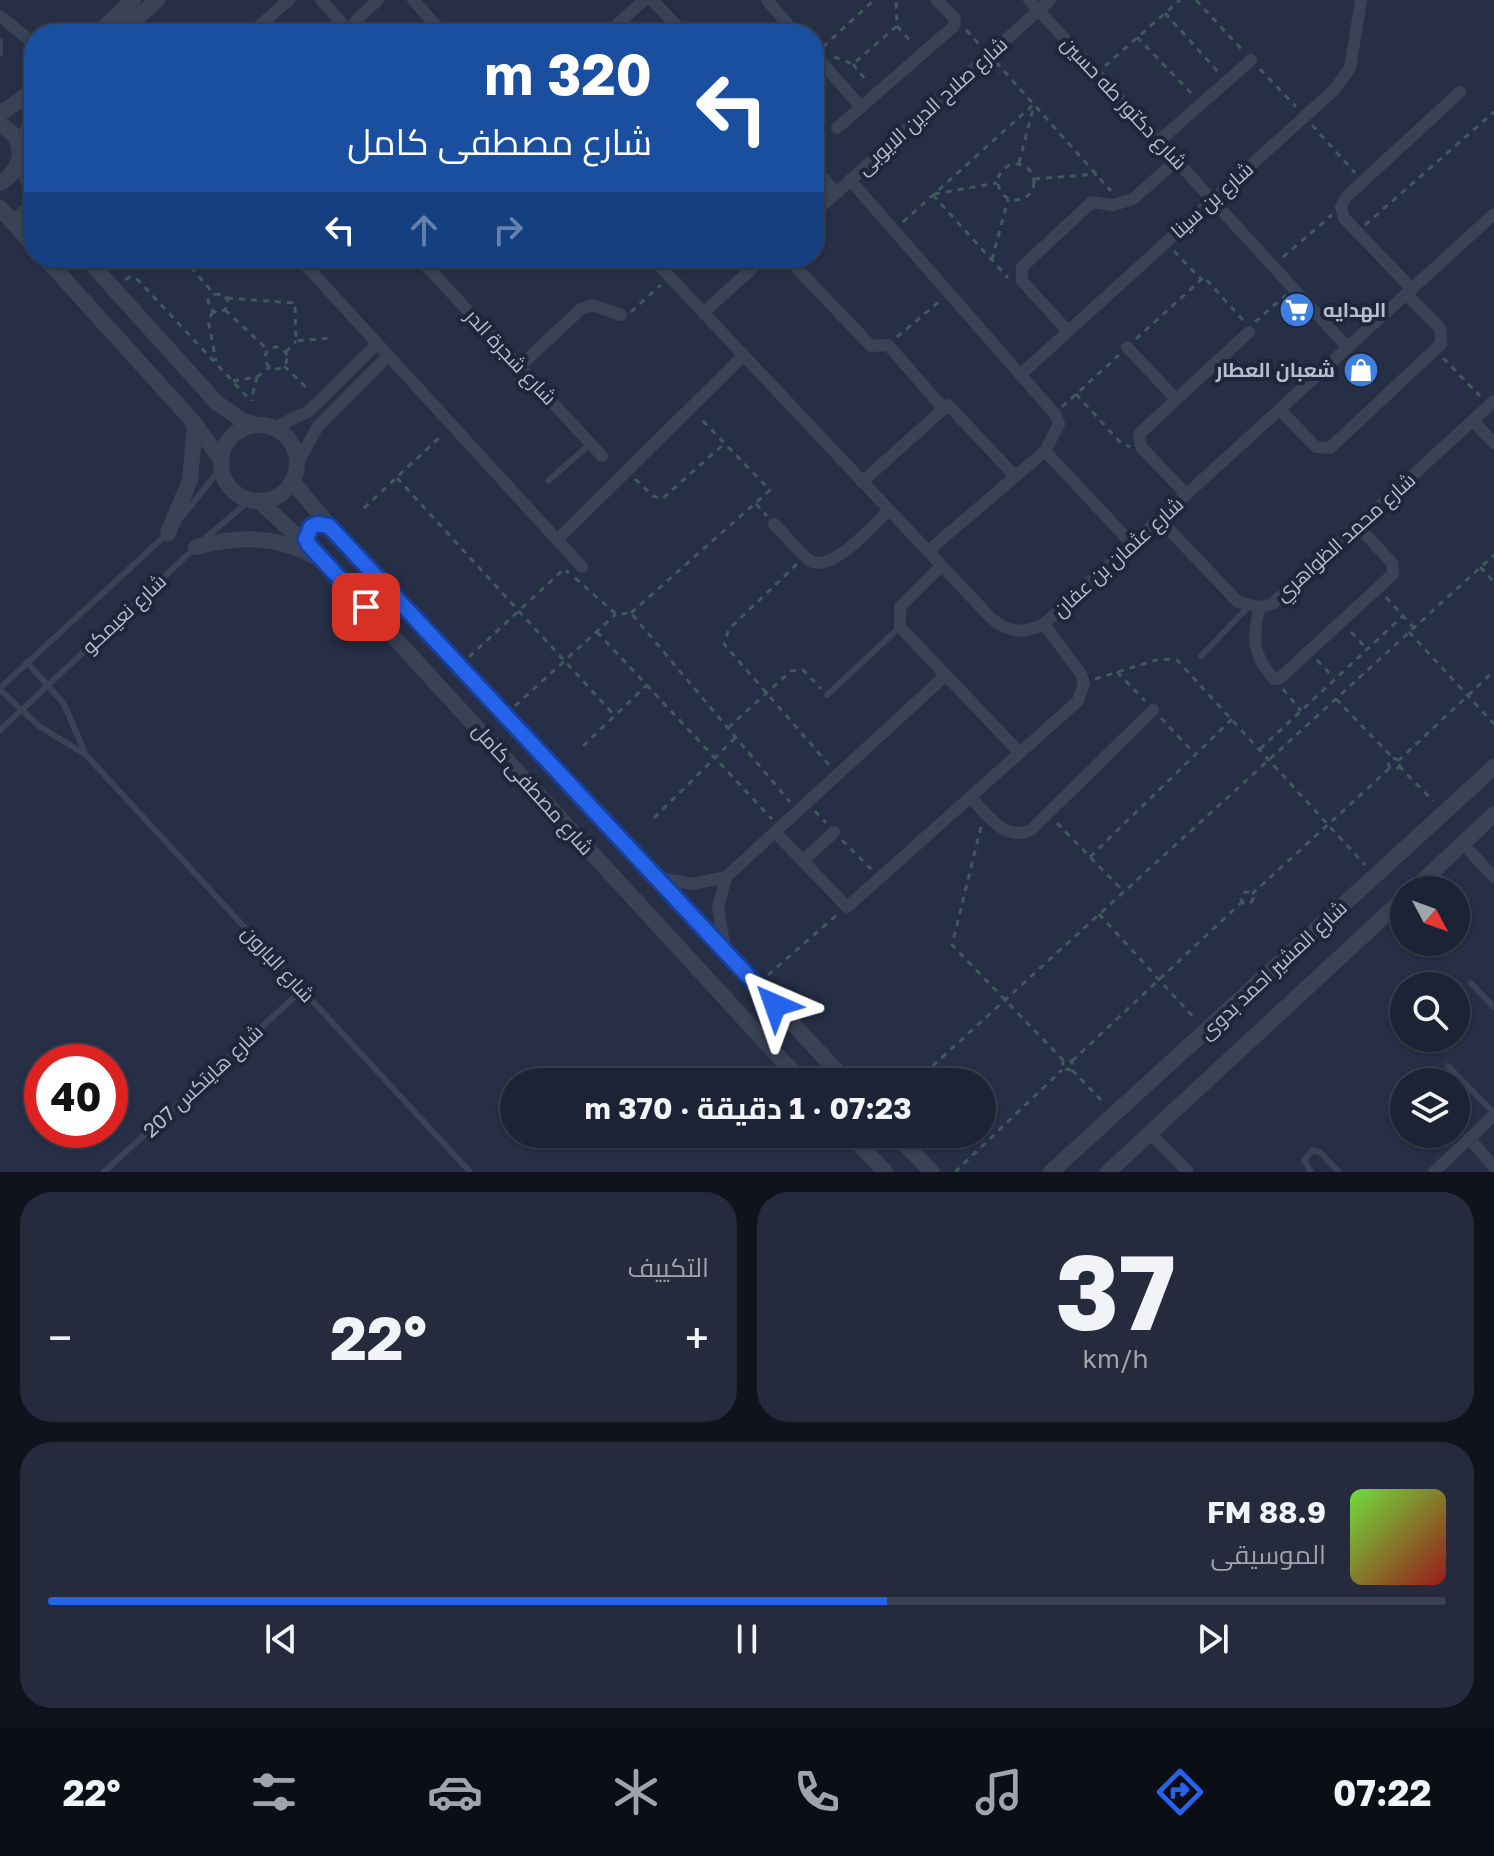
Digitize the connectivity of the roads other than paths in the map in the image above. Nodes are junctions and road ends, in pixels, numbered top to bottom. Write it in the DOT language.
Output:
graph roads {
  1 [pos="133,0"];
  2 [pos="157,0"];
  3 [pos="289,0"];
  4 [pos="321,0"];
  5 [pos="378,0"];
  6 [pos="413,0"];
  7 [pos="644,0"];
  8 [pos="652,0"];
  9 [pos="767,0"];
  10 [pos="937,0"];
  11 [pos="1029,0"];
  12 [pos="1050,0"];
  13 [pos="1361,0"];
  14 [pos="1038,11"];
  15 [pos="0,16"];
  16 [pos="108,24"];
  17 [pos="130,24"];
  18 [pos="261,24"];
  19 [pos="341,24"];
  20 [pos="357,24"];
  21 [pos="431,24"];
  22 [pos="618,24"];
  23 [pos="675,24"];
  24 [pos="787,24"];
  25 [pos="24,36"];
  26 [pos="0,41"];
  27 [pos="0,54"];
  28 [pos="1251,60"];
  29 [pos="824,65"];
  30 [pos="1460,92"];
  31 [pos="24,97"];
  32 [pos="861,107"];
  33 [pos="0,114"];
  34 [pos="0,125"];
  35 [pos="837,128"];
  36 [pos="1159,141"];
  37 [pos="24,142"];
  38 [pos="20,153"];
  39 [pos="1177,160"];
  40 [pos="24,166"];
  41 [pos="824,179"];
  42 [pos="850,180"];
  43 [pos="0,183"];
  44 [pos="837,193"];
  45 [pos="1213,199"];
  46 [pos="824,204"];
  47 [pos="0,208"];
  48 [pos="24,214"];
  49 [pos="1494,214"];
  50 [pos="13,223"];
  51 [pos="24,235"];
  52 [pos="54,268"];
  53 [pos="95,268"];
  54 [pos="308,268"];
  55 [pos="428,268"];
  56 [pos="661,268"];
  57 [pos="753,268"];
  58 [pos="797,268"];
  59 [pos="1409,292"];
  60 [pos="703,313"];
  61 [pos="621,315"];
  62 [pos="1068,331"];
  63 [pos="1249,332"];
  64 [pos="377,344"];
  65 [pos="1127,347"];
  66 [pos="1348,348"];
  67 [pos="388,356"];
  68 [pos="743,356"];
  69 [pos="520,366"];
  70 [pos="1020,375"];
  71 [pos="211,395"];
  72 [pos="1176,399"];
  73 [pos="1491,403"];
  74 [pos="943,408"];
  75 [pos="1280,410"];
  76 [pos="192,421"];
  77 [pos="1473,421"];
  78 [pos="256,425"];
  79 [pos="274,428"];
  80 [pos="591,443"];
  81 [pos="1494,443"];
  82 [pos="1045,451"];
  83 [pos="602,456"];
  84 [pos="221,464"];
  85 [pos="294,473"];
  86 [pos="1015,476"];
  87 [pos="548,481"];
  88 [pos="862,482"];
  89 [pos="1186,494"];
  90 [pos="255,501"];
  91 [pos="889,510"];
  92 [pos="1159,519"];
  93 [pos="774,524"];
  94 [pos="329,526"];
  95 [pos="1358,526"];
  96 [pos="168,533"];
  97 [pos="557,540"];
  98 [pos="1132,544"];
  99 [pos="309,545"];
  100 [pos="196,547"];
  101 [pos="928,551"];
  102 [pos="324,561"];
  103 [pos="941,566"];
  104 [pos="582,567"];
  105 [pos="1254,607"];
  106 [pos="1044,624"];
  107 [pos="900,627"];
  108 [pos="1201,656"];
  109 [pos="27,662"];
  110 [pos="946,675"];
  111 [pos="48,686"];
  112 [pos="0,689"];
  113 [pos="827,695"];
  114 [pos="1153,710"];
  115 [pos="20,711"];
  116 [pos="0,730"];
  117 [pos="1020,753"];
  118 [pos="86,755"];
  119 [pos="1494,767"];
  120 [pos="970,797"];
  121 [pos="1494,814"];
  122 [pos="777,829"];
  123 [pos="834,832"];
  124 [pos="1463,844"];
  125 [pos="803,861"];
  126 [pos="1428,876"];
  127 [pos="656,877"];
  128 [pos="726,877"];
  129 [pos="1494,877"];
  130 [pos="1390,911"];
  131 [pos="726,952"];
  132 [pos="1471,983"];
  133 [pos="302,990"];
  134 [pos="1494,1007"];
  135 [pos="1448,1066"];
  136 [pos="789,1068"];
  137 [pos="834,1068"];
  138 [pos="1494,1114"];
  139 [pos="1150,1133"];
  140 [pos="1470,1137"];
  141 [pos="1470,1139"];
  142 [pos="863,1148"];
  143 [pos="909,1148"];
  144 [pos="1459,1148"];
  145 [pos="928,1167"];
  146 [pos="1494,1167"];
  147 [pos="104,1172"];
  148 [pos="470,1172"];
  149 [pos="885,1172"];
  150 [pos="940,1172"];
  151 [pos="1051,1172"];
  152 [pos="1108,1172"];
  153 [pos="1188,1172"];
  154 [pos="1311,1172"];
  155 [pos="1339,1172"];
  156 [pos="1434,1172"];
  1 -- 16 [label="street"];
  2 -- 17 [label="street"];
  3 -- 18 [label="street"];
  4 -- 19 [label="street"];
  5 -- 20 [label="street"];
  6 -- 21 [label="street"];
  7 -- 22 [label="street"];
  8 -- 23 [label="street"];
  9 -- 24 [label="street"];
  10 -- 32 [label="street"];
  11 -- 14 [label="street, شارع دكتور طه حسين"];
  12 -- 14 [label="street, شارع صلاح الدين الايوبى"];
  13 -- 45 [label="street, شارع بن سينا"];
  14 -- 36 [label="street, شارع دكتور طه حسين"];
  14 -- 42 [label="street, شارع صلاح الدين الايوبى"];
  15 -- 25 [label="street"];
  26 -- 27 [label="lane"];
  28 -- 36 [label="street"];
  29 -- 32 [label="street"];
  30 -- 59 [label="street"];
  31 -- 33 [label="street"];
  32 -- 35 [label="street"];
  34 -- 38 [label="street"];
  36 -- 39 [label="street, شارع دكتور طه حسين"];
  37 -- 38 [label="street"];
  38 -- 40 [label="street"];
  38 -- 43 [label="street"];
  39 -- 45 [label="street, شارع دكتور طه حسين"];
  39 -- 62 [label="street"];
  41 -- 44 [label="street"];
  42 -- 44 [label="street, شارع صلاح الدين الايوبى"];
  42 -- 70 [label="street"];
  44 -- 46 [label="street, شارع صلاح الدين الايوبى"];
  45 -- 62 [label="street, شارع بن سينا"];
  45 -- 66 [label="street, شارع دكتور طه حسين"];
  47 -- 50 [label="street"];
  48 -- 50 [label="street"];
  49 -- 59 [label="street, شارع عثمان بن عفان"];
  50 -- 51 [label="street"];
  52 -- 76 [label="street"];
  53 -- 71 [label="street"];
  54 -- 64 [label="street"];
  55 -- 69 [label="street, شارع شجرة الدر"];
  56 -- 60 [label="street, شارع عثمان بن عفان"];
  57 -- 60 [label="street"];
  58 -- 74 [label="street"];
  59 -- 66 [label="street, شارع عثمان بن عفان"];
  59 -- 75 [label="street"];
  60 -- 68 [label="street, شارع عثمان بن عفان"];
  61 -- 69 [label="street"];
  62 -- 70 [label="street, شارع بن سينا"];
  63 -- 72 [label="street"];
  64 -- 67 [label="street"];
  64 -- 79 [label="street"];
  65 -- 72 [label="street"];
  66 -- 75 [label="street, شارع عثمان بن عفان"];
  67 -- 85 [label="street"];
  67 -- 97 [label="street"];
  68 -- 88 [label="street, شارع عثمان بن عفان"];
  68 -- 97 [label="street"];
  69 -- 80 [label="street, شارع شجرة الدر"];
  70 -- 82 [label="street"];
  71 -- 76 [label="street"];
  71 -- 78 [label="street"];
  72 -- 89 [label="street"];
  73 -- 77 [label="street, شارع محمد الظواهري"];
  74 -- 86 [label="street"];
  74 -- 88 [label="street"];
  75 -- 89 [label="street, شارع عثمان بن عفان"];
  76 -- 84 [label="street"];
  76 -- 96 [label="street"];
  77 -- 81 [label="street"];
  77 -- 95 [label="street, شارع محمد الظواهري"];
  78 -- 79 [label="street"];
  78 -- 84 [label="street"];
  79 -- 85 [label="street"];
  80 -- 83 [label="street, شارع شجرة الدر"];
  80 -- 87 [label="lane"];
  82 -- 86 [label="street"];
  82 -- 98 [label="street"];
  84 -- 90 [label="street"];
  84 -- 96 [label="lane, شارع نعيمكو"];
  85 -- 90 [label="street"];
  85 -- 94 [label="street, شارع مصطفى كامل"];
  86 -- 101 [label="street"];
  88 -- 91 [label="street, شارع عثمان بن عفان"];
  89 -- 92 [label="street, شارع عثمان بن عفان"];
  90 -- 99 [label="street, شارع مصطفى كامل"];
  90 -- 100 [label="lane, شارع نعيمكو"];
  91 -- 93 [label="street"];
  91 -- 101 [label="street, شارع عثمان بن عفان"];
  92 -- 98 [label="street, شارع عثمان بن عفان"];
  92 -- 105 [label="street, شارع محمد الظواهري"];
  94 -- 99 [label="street"];
  94 -- 127 [label="street, شارع مصطفى كامل"];
  95 -- 105 [label="street, شارع محمد الظواهري"];
  95 -- 105 [label="street"];
  96 -- 109 [label="lane, شارع نعيمكو"];
  97 -- 104 [label="street"];
  98 -- 106 [label="street, شارع عثمان بن عفان"];
  99 -- 102 [label="street, شارع مصطفى كامل"];
  100 -- 102 [label="street"];
  100 -- 111 [label="lane, شارع نعيمكو"];
  101 -- 103 [label="street, شارع عثمان بن عفان"];
  102 -- 136 [label="street, شارع مصطفى كامل"];
  103 -- 106 [label="street, شارع عثمان بن عفان"];
  103 -- 107 [label="street"];
  105 -- 108 [label="lane"];
  106 -- 117 [label="street"];
  107 -- 110 [label="street"];
  107 -- 113 [label="lane"];
  109 -- 111 [label="lane, شارع البارون"];
  109 -- 112 [label="lane, شارع نعيمكو"];
  110 -- 117 [label="street"];
  110 -- 122 [label="street"];
  111 -- 115 [label="lane, شارع نعيمكو"];
  111 -- 118 [label="lane, شارع البارون"];
  112 -- 115 [label="lane, شارع البارون"];
  114 -- 120 [label="street"];
  115 -- 116 [label="lane, شارع نعيمكو"];
  115 -- 118 [label="lane, شارع البارون"];
  117 -- 120 [label="street"];
  118 -- 133 [label="lane, شارع البارون"];
  119 -- 151 [label="street, شارع المشير احمد بدوى"];
  120 -- 125 [label="street"];
  121 -- 124 [label="street"];
  122 -- 125 [label="street"];
  122 -- 128 [label="street"];
  123 -- 125 [label="street"];
  124 -- 126 [label="street"];
  124 -- 129 [label="street"];
  127 -- 128 [label="street"];
  127 -- 131 [label="street, شارع مصطفى كامل"];
  128 -- 131 [label="street"];
  130 -- 139 [label="street, شارع المشير احمد بدوى"];
  131 -- 137 [label="street, شارع مصطفى كامل"];
  132 -- 134 [label="lane"];
  133 -- 147 [label="lane, شارع هايتكس 207"];
  133 -- 148 [label="lane, شارع البارون"];
  135 -- 138 [label="lane"];
  138 -- 140 [label="street"];
  139 -- 152 [label="street, شارع المشير احمد بدوى"];
  139 -- 153 [label="street"];
  141 -- 146 [label="street"];
  142 -- 149 [label="street"];
  143 -- 145 [label="street"];
  144 -- 156 [label="street"];
  145 -- 150 [label="street"];
  154 -- 155 [label="lane"];
}
